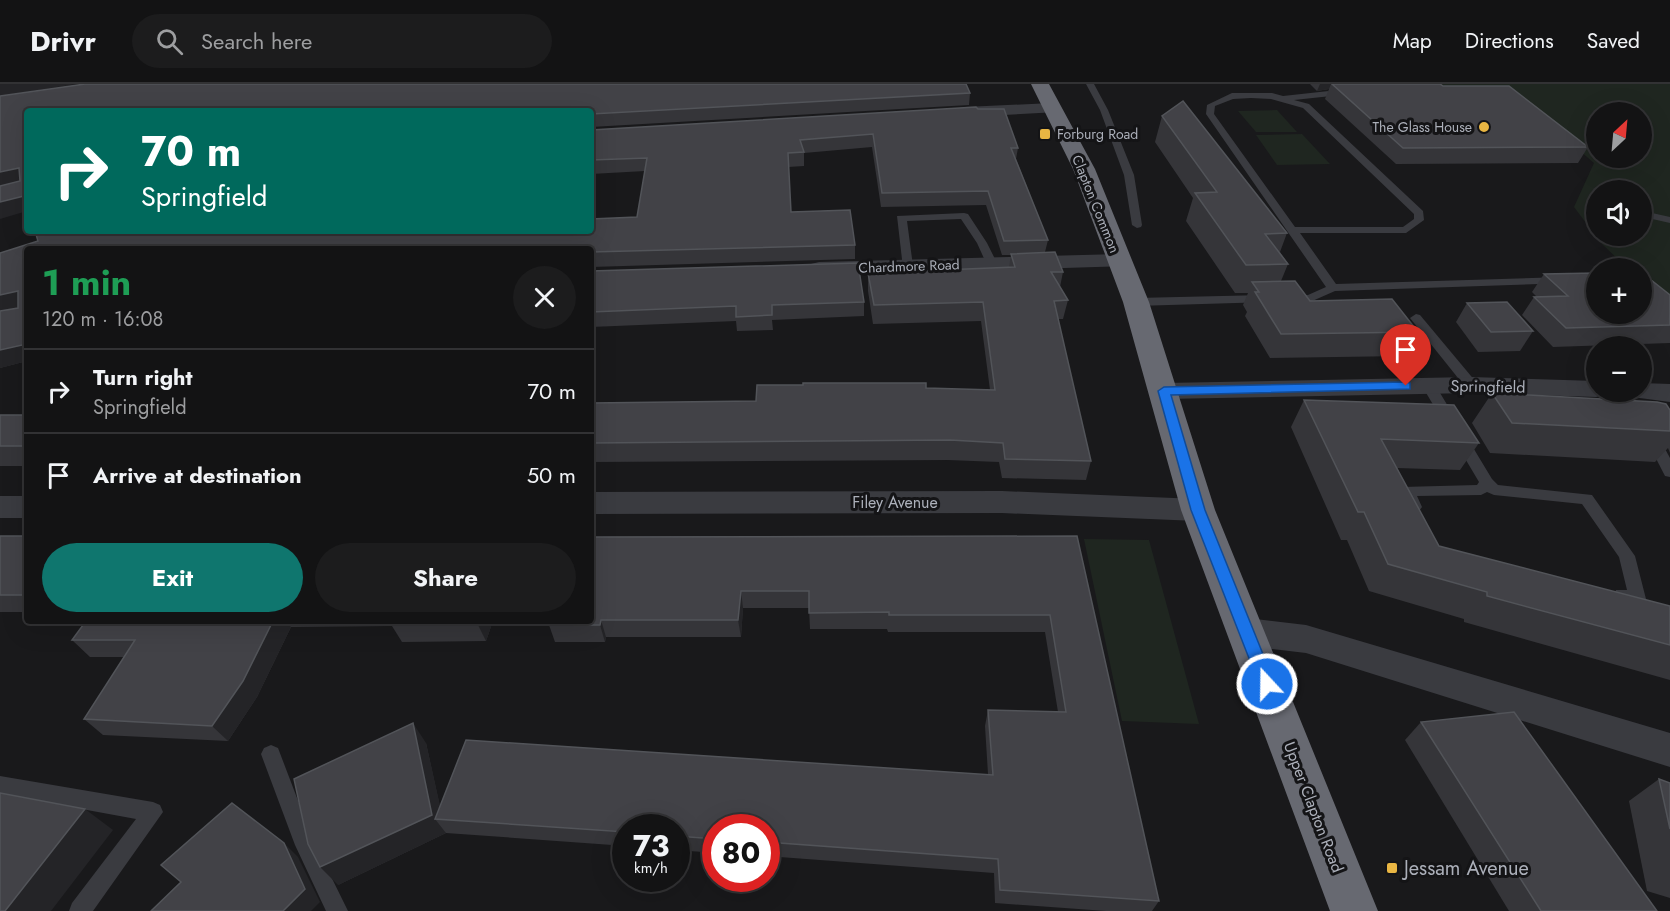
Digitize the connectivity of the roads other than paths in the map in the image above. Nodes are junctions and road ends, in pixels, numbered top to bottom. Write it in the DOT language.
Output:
graph roads {
  1 [pos="1040,84"];
  2 [pos="1090,84"];
  3 [pos="1347,92"];
  4 [pos="1283,99"];
  5 [pos="1052,108"];
  6 [pos="952,113"];
  7 [pos="1652,216"];
  8 [pos="1670,220"];
  9 [pos="1137,225"];
  10 [pos="1291,230"];
  11 [pos="1120,261"];
  12 [pos="991,263"];
  13 [pos="908,266"];
  14 [pos="797,269"];
  15 [pos="1586,279"];
  16 [pos="1333,288"];
  17 [pos="1136,302"];
  18 [pos="1416,318"];
  19 [pos="1471,385"];
  20 [pos="1429,386"];
  21 [pos="1586,389"];
  22 [pos="1164,391"];
  23 [pos="1670,393"];
  24 [pos="1652,397"];
  25 [pos="1648,430"];
  26 [pos="1670,472"];
  27 [pos="1487,483"];
  28 [pos="594,503"];
  29 [pos="0,507"];
  30 [pos="24,507"];
  31 [pos="1198,510"];
  32 [pos="1420,524"];
  33 [pos="1604,591"];
  34 [pos="1247,632"];
  35 [pos="1670,750"];
  36 [pos="271,754"];
  37 [pos="0,785"];
  38 [pos="80,911"];
  39 [pos="337,911"];
  40 [pos="1354,911"];
  1 -- 5 [label="highway, Clapton Common"];
  2 -- 9 [label="lane"];
  3 -- 4 [label="lane"];
  4 -- 10 [label="lane"];
  4 -- 10 [label="lane"];
  5 -- 6 [label="street"];
  5 -- 11 [label="highway, Clapton Common"];
  7 -- 8 [label="lane"];
  10 -- 16 [label="lane"];
  11 -- 12 [label="street, Chardmore Road"];
  11 -- 17 [label="highway, Upper Clapton Road"];
  12 -- 13 [label="street, Chardmore Road"];
  12 -- 13 [label="lane"];
  13 -- 14 [label="street, Chardmore Road"];
  15 -- 16 [label="lane"];
  16 -- 17 [label="lane"];
  17 -- 22 [label="highway, Upper Clapton Road"];
  18 -- 19 [label="lane"];
  19 -- 20 [label="street, Springfield"];
  19 -- 21 [label="street, Springfield"];
  20 -- 22 [label="street, Springfield"];
  20 -- 27 [label="lane"];
  22 -- 31 [label="highway, Upper Clapton Road"];
  23 -- 24 [label="street"];
  25 -- 26 [label="lane"];
  27 -- 32 [label="lane"];
  27 -- 33 [label="lane"];
  28 -- 31 [label="street, Filey Avenue"];
  29 -- 30 [label="street"];
  31 -- 34 [label="highway, Upper Clapton Road"];
  34 -- 35 [label="street"];
  34 -- 40 [label="highway, Upper Clapton Road"];
  36 -- 39 [label="lane"];
  37 -- 38 [label="lane"];
}
